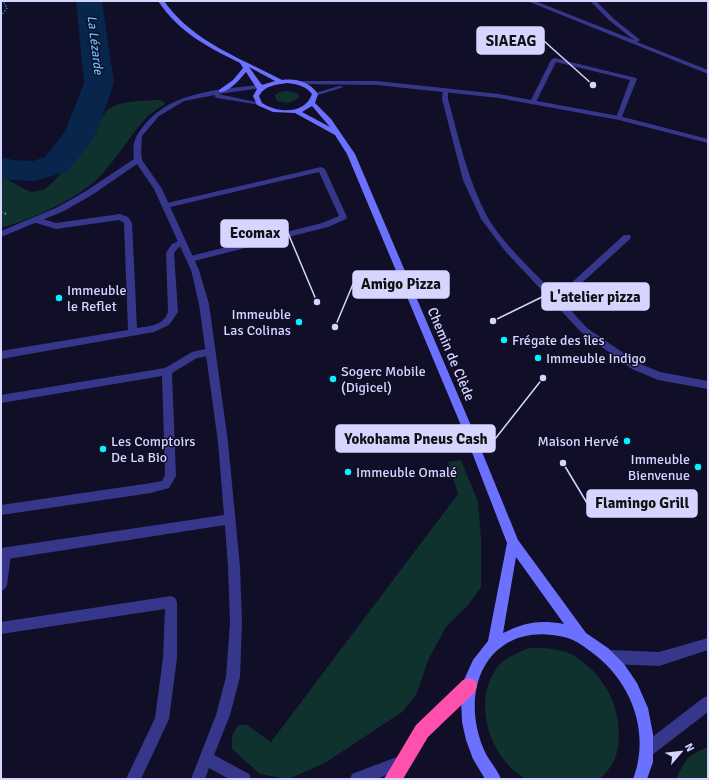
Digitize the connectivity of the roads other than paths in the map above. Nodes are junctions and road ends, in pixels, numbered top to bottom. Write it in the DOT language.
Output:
graph roads {
  1 [pos="161,1"];
  2 [pos="530,1"];
  3 [pos="593,1"];
  4 [pos="612,20"];
  5 [pos="590,26"];
  6 [pos="656,51"];
  7 [pos="242,61"];
  8 [pos="246,68"];
  9 [pos="708,72"];
  10 [pos="282,82"];
  11 [pos="300,83"];
  12 [pos="357,83"];
  13 [pos="262,87"];
  14 [pos="445,90"];
  15 [pos="221,91"];
  16 [pos="205,94"];
  17 [pos="315,94"];
  18 [pos="533,102"];
  19 [pos="312,103"];
  20 [pos="259,104"];
  21 [pos="296,111"];
  22 [pos="619,118"];
  23 [pos="339,135"];
  24 [pos="708,141"];
  25 [pos="138,160"];
  26 [pos="166,206"];
  27 [pos="36,220"];
  28 [pos="1,234"];
  29 [pos="627,237"];
  30 [pos="183,242"];
  31 [pos="190,259"];
  32 [pos="557,301"];
  33 [pos="133,333"];
  34 [pos="210,352"];
  35 [pos="1,355"];
  36 [pos="167,371"];
  37 [pos="708,385"];
  38 [pos="1,399"];
  39 [pos="1,510"];
  40 [pos="229,519"];
  41 [pos="513,543"];
  42 [pos="3,554"];
  43 [pos="1,585"];
  44 [pos="1,628"];
  45 [pos="580,637"];
  46 [pos="494,644"];
  47 [pos="708,644"];
  48 [pos="610,657"];
  49 [pos="469,686"];
  50 [pos="708,703"];
  51 [pos="647,750"];
  52 [pos="207,759"];
  53 [pos="402,762"];
  54 [pos="133,779"];
  55 [pos="198,779"];
  56 [pos="244,779"];
  57 [pos="357,779"];
  58 [pos="393,779"];
  59 [pos="494,779"];
  60 [pos="640,779"];
  1 -- 7 [label="main road"];
  2 -- 5 [label="street"];
  3 -- 4 [label="street"];
  4 -- 5 [label="street"];
  4 -- 6 [label="street"];
  5 -- 6 [label="street"];
  6 -- 9 [label="street"];
  7 -- 8 [label="main road"];
  7 -- 10 [label="main road"];
  8 -- 13 [label="main road"];
  8 -- 15 [label="main road"];
  10 -- 11 [label="main road"];
  10 -- 13 [label="main road"];
  11 -- 12 [label="street"];
  11 -- 17 [label="main road"];
  12 -- 14 [label="street"];
  12 -- 17 [label="street"];
  13 -- 15 [label="street"];
  13 -- 20 [label="main road"];
  14 -- 18 [label="street"];
  14 -- 32 [label="street"];
  15 -- 16 [label="street"];
  16 -- 20 [label="street"];
  16 -- 25 [label="street"];
  17 -- 19 [label="main road"];
  18 -- 22 [label="street"];
  18 -- 22 [label="street"];
  19 -- 21 [label="main road"];
  19 -- 23 [label="main road, Chemin de Clède"];
  20 -- 21 [label="main road"];
  21 -- 23 [label="main road, Chemin de Clède"];
  22 -- 24 [label="street"];
  23 -- 41 [label="main road, Chemin de Clède"];
  25 -- 26 [label="street"];
  25 -- 27 [label="street"];
  26 -- 30 [label="street"];
  26 -- 31 [label="street"];
  27 -- 28 [label="street"];
  27 -- 33 [label="street"];
  29 -- 32 [label="street"];
  30 -- 31 [label="street"];
  30 -- 33 [label="street"];
  31 -- 34 [label="street"];
  32 -- 37 [label="street"];
  33 -- 35 [label="street"];
  34 -- 36 [label="street"];
  34 -- 40 [label="street"];
  36 -- 38 [label="street"];
  36 -- 39 [label="street"];
  40 -- 42 [label="street"];
  40 -- 52 [label="street"];
  41 -- 45 [label="main road, Chemin de Clède"];
  41 -- 46 [label="main road"];
  42 -- 43 [label="street"];
  44 -- 54 [label="street"];
  45 -- 46 [label="main road"];
  45 -- 48 [label="main road"];
  46 -- 49 [label="main road"];
  47 -- 48 [label="street"];
  48 -- 51 [label="main road"];
  49 -- 53 [label="highway"];
  49 -- 59 [label="main road"];
  50 -- 51 [label="street"];
  51 -- 60 [label="main road"];
  52 -- 55 [label="street"];
  52 -- 56 [label="street"];
  53 -- 57 [label="street"];
  53 -- 58 [label="highway"];
}
